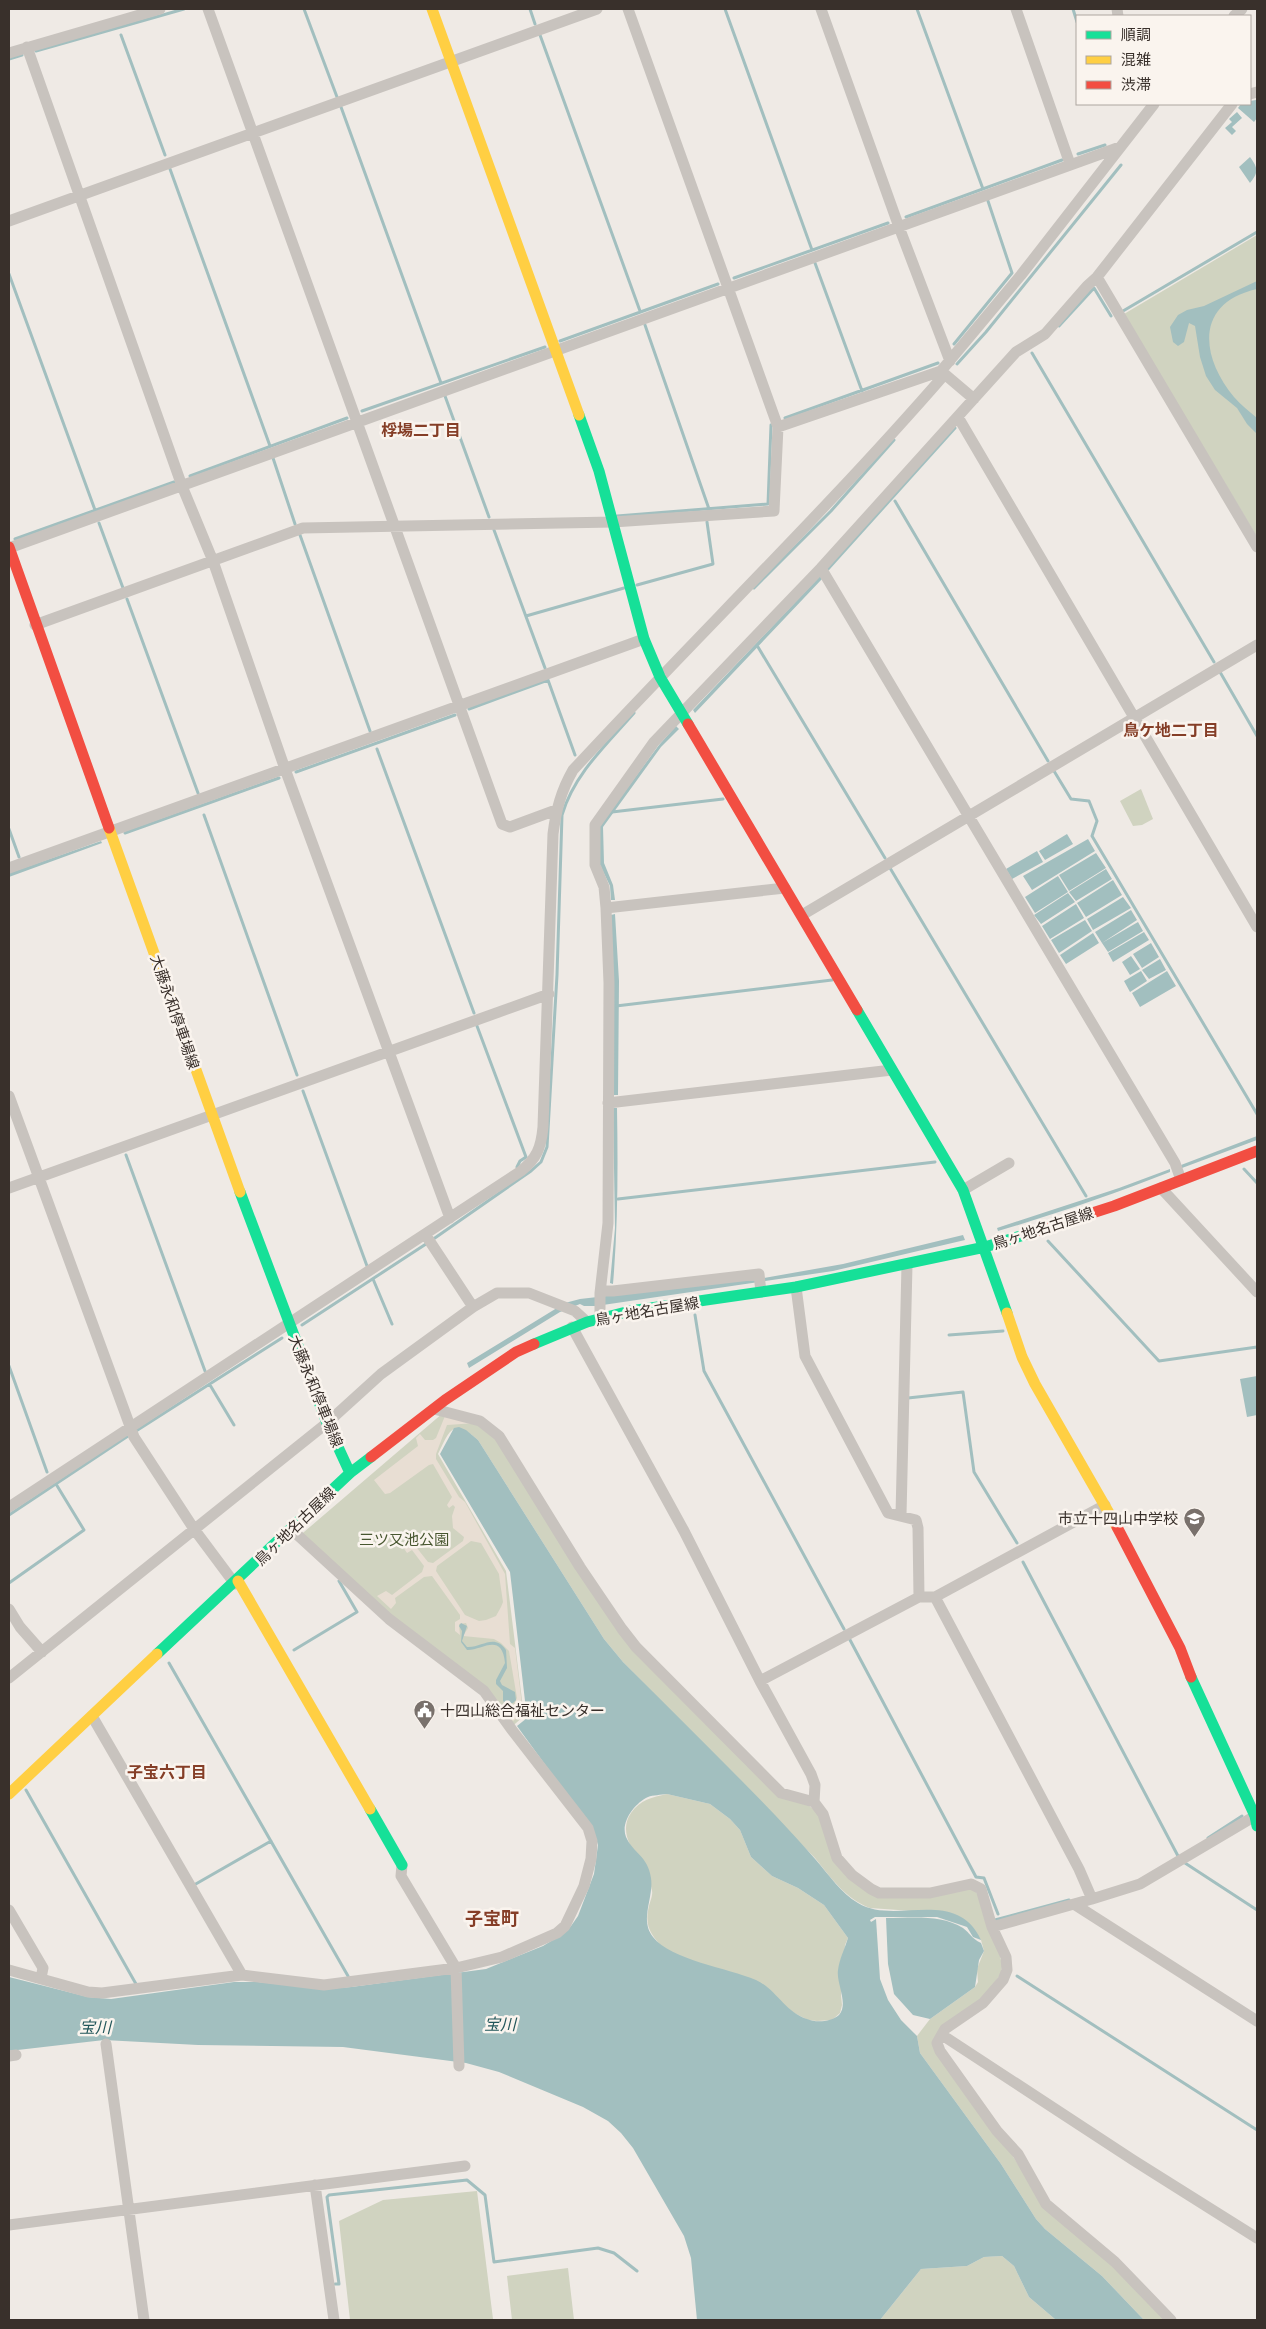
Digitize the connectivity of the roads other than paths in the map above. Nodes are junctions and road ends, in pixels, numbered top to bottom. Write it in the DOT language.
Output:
graph roads {
  1 [pos="160,9"];
  2 [pos="208,9"];
  3 [pos="432,9"];
  4 [pos="598,9"];
  5 [pos="628,9"];
  6 [pos="821,9"];
  7 [pos="1016,9"];
  8 [pos="27,47"];
  9 [pos="9,53"];
  10 [pos="451,62"];
  11 [pos="1153,105"];
  12 [pos="1231,105"];
  13 [pos="254,133"];
  14 [pos="1120,147"];
  15 [pos="1070,164"];
  16 [pos="81,194"];
  17 [pos="9,221"];
  18 [pos="898,226"];
  19 [pos="1097,277"];
  20 [pos="728,287"];
  21 [pos="555,350"];
  22 [pos="950,361"];
  23 [pos="943,373"];
  24 [pos="974,399"];
  25 [pos="958,417"];
  26 [pos="357,421"];
  27 [pos="778,427"];
  28 [pos="182,486"];
  29 [pos="613,522"];
  30 [pos="394,526"];
  31 [pos="9,547"];
  32 [pos="1257,547"];
  33 [pos="212,561"];
  34 [pos="821,568"];
  35 [pos="35,625"];
  36 [pos="644,639"];
  37 [pos="1257,645"];
  38 [pos="660,677"];
  39 [pos="459,705"];
  40 [pos="683,712"];
  41 [pos="1134,717"];
  42 [pos="285,769"];
  43 [pos="556,810"];
  44 [pos="967,816"];
  45 [pos="112,832"];
  46 [pos="9,868"];
  47 [pos="785,888"];
  48 [pos="606,908"];
  49 [pos="802,915"];
  50 [pos="1257,927"];
  51 [pos="549,994"];
  52 [pos="389,1050"];
  53 [pos="892,1070"];
  54 [pos="9,1096"];
  55 [pos="608,1103"];
  56 [pos="211,1115"];
  57 [pos="1257,1151"];
  58 [pos="1009,1163"];
  59 [pos="38,1178"];
  60 [pos="1181,1180"];
  61 [pos="9,1188"];
  62 [pos="1160,1188"];
  63 [pos="963,1190"];
  64 [pos="450,1218"];
  65 [pos="425,1234"];
  66 [pos="985,1246"];
  67 [pos="907,1265"];
  68 [pos="760,1285"];
  69 [pos="796,1287"];
  70 [pos="601,1292"];
  71 [pos="1257,1292"];
  72 [pos="473,1306"];
  73 [pos="600,1314"];
  74 [pos="587,1322"];
  75 [pos="290,1324"];
  76 [pos="572,1327"];
  77 [pos="434,1410"];
  78 [pos="327,1423"];
  79 [pos="130,1428"];
  80 [pos="350,1473"];
  81 [pos="1106,1505"];
  82 [pos="9,1507"];
  83 [pos="901,1515"];
  84 [pos="194,1529"];
  85 [pos="291,1529"];
  86 [pos="236,1582"];
  87 [pos="919,1597"];
  88 [pos="935,1597"];
  89 [pos="9,1609"];
  90 [pos="42,1652"];
  91 [pos="9,1678"];
  92 [pos="760,1681"];
  93 [pos="92,1716"];
  94 [pos="9,1794"];
  95 [pos="814,1802"];
  96 [pos="1257,1819"];
  97 [pos="402,1865"];
  98 [pos="1092,1899"];
  99 [pos="1074,1904"];
  100 [pos="9,1910"];
  101 [pos="992,1927"];
  102 [pos="456,1968"];
  103 [pos="9,1970"];
  104 [pos="242,1975"];
  105 [pos="41,1978"];
  106 [pos="1257,2021"];
  107 [pos="942,2034"];
  108 [pos="106,2044"];
  109 [pos="459,2066"];
  110 [pos="465,2166"];
  111 [pos="315,2185"];
  112 [pos="130,2210"];
  113 [pos="9,2225"];
  114 [pos="1257,2238"];
  115 [pos="144,2320"];
  116 [pos="334,2320"];
  117 [pos="1171,2320"];
  1 -- 8 [label="street"];
  2 -- 13 [label="street"];
  3 -- 10 [label="main road"];
  4 -- 10 [label="street"];
  5 -- 20 [label="street"];
  6 -- 18 [label="street"];
  7 -- 15 [label="street"];
  8 -- 9 [label="street"];
  8 -- 16 [label="street"];
  10 -- 13 [label="street"];
  10 -- 21 [label="main road"];
  11 -- 14 [label="street"];
  12 -- 19 [label="street"];
  13 -- 16 [label="street"];
  13 -- 26 [label="street"];
  14 -- 15 [label="street"];
  14 -- 22 [label="street"];
  15 -- 18 [label="street"];
  16 -- 17 [label="street"];
  16 -- 28 [label="street"];
  18 -- 20 [label="street"];
  18 -- 22 [label="street"];
  19 -- 24 [label="street"];
  19 -- 32 [label="street"];
  20 -- 21 [label="street"];
  20 -- 27 [label="street"];
  21 -- 26 [label="street"];
  21 -- 29 [label="main road"];
  22 -- 23 [label="street"];
  23 -- 24 [label="street"];
  23 -- 27 [label="street"];
  23 -- 38 [label="street"];
  24 -- 25 [label="street"];
  25 -- 34 [label="street"];
  25 -- 41 [label="street"];
  26 -- 28 [label="street"];
  26 -- 30 [label="street"];
  27 -- 29 [label="street"];
  28 -- 31 [label="street"];
  28 -- 33 [label="street"];
  29 -- 30 [label="street"];
  29 -- 36 [label="main road"];
  30 -- 33 [label="street"];
  30 -- 39 [label="street"];
  31 -- 35 [label="main road, 大藤永和停車場線"];
  33 -- 35 [label="street"];
  33 -- 42 [label="street"];
  34 -- 40 [label="street"];
  34 -- 44 [label="street"];
  35 -- 45 [label="main road, 大藤永和停車場線"];
  36 -- 38 [label="main road"];
  36 -- 39 [label="street"];
  37 -- 41 [label="street"];
  38 -- 40 [label="main road"];
  38 -- 43 [label="street"];
  39 -- 42 [label="street"];
  39 -- 43 [label="street"];
  40 -- 47 [label="main road"];
  40 -- 48 [label="street"];
  41 -- 44 [label="street"];
  41 -- 50 [label="street"];
  42 -- 45 [label="street"];
  42 -- 52 [label="street"];
  43 -- 51 [label="street"];
  44 -- 49 [label="street"];
  44 -- 60 [label="street"];
  45 -- 46 [label="street"];
  45 -- 56 [label="main road, 大藤永和停車場線"];
  47 -- 48 [label="street"];
  47 -- 49 [label="main road"];
  48 -- 55 [label="street"];
  49 -- 53 [label="main road"];
  51 -- 52 [label="street"];
  51 -- 64 [label="street"];
  52 -- 56 [label="street"];
  52 -- 64 [label="street"];
  53 -- 55 [label="street"];
  53 -- 63 [label="main road"];
  54 -- 59 [label="street"];
  55 -- 70 [label="street"];
  56 -- 59 [label="street"];
  56 -- 75 [label="main road, 大藤永和停車場線"];
  57 -- 60 [label="main road, 鳥ヶ地名古屋線"];
  58 -- 63 [label="street"];
  59 -- 61 [label="street"];
  59 -- 79 [label="street"];
  60 -- 62 [label="main road, 鳥ヶ地名古屋線"];
  62 -- 66 [label="main road, 鳥ヶ地名古屋線"];
  62 -- 71 [label="street"];
  63 -- 66 [label="main road"];
  64 -- 65 [label="street"];
  65 -- 72 [label="street"];
  65 -- 75 [label="street"];
  66 -- 67 [label="main road, 鳥ヶ地名古屋線"];
  66 -- 81 [label="main road"];
  67 -- 69 [label="main road, 鳥ヶ地名古屋線"];
  67 -- 83 [label="street"];
  68 -- 69 [label="main road, 鳥ヶ地名古屋線"];
  68 -- 70 [label="street"];
  68 -- 73 [label="main road, 鳥ヶ地名古屋線"];
  69 -- 83 [label="street"];
  70 -- 73 [label="street"];
  72 -- 74 [label="street"];
  72 -- 78 [label="street"];
  73 -- 74 [label="main road, 鳥ヶ地名古屋線"];
  74 -- 76 [label="main road, 鳥ヶ地名古屋線"];
  75 -- 78 [label="main road, 大藤永和停車場線"];
  75 -- 79 [label="street"];
  76 -- 77 [label="main road, 鳥ヶ地名古屋線"];
  76 -- 92 [label="street"];
  77 -- 80 [label="main road, 鳥ヶ地名古屋線"];
  77 -- 95 [label="street"];
  78 -- 80 [label="main road, 大藤永和停車場線"];
  78 -- 84 [label="street"];
  79 -- 82 [label="street"];
  79 -- 84 [label="street"];
  80 -- 85 [label="main road, 鳥ヶ地名古屋線"];
  81 -- 88 [label="street"];
  81 -- 96 [label="main road"];
  83 -- 87 [label="street"];
  84 -- 86 [label="street"];
  84 -- 90 [label="street"];
  85 -- 86 [label="main road, 鳥ヶ地名古屋線"];
  85 -- 102 [label="street"];
  86 -- 93 [label="main road, 鳥ヶ地名古屋線"];
  86 -- 97 [label="main road"];
  87 -- 88 [label="street"];
  87 -- 92 [label="street"];
  88 -- 98 [label="street"];
  89 -- 90 [label="street"];
  90 -- 91 [label="street"];
  92 -- 95 [label="street"];
  93 -- 94 [label="main road, 鳥ヶ地名古屋線"];
  93 -- 104 [label="street"];
  95 -- 101 [label="street"];
  96 -- 98 [label="street"];
  97 -- 102 [label="street"];
  98 -- 99 [label="street"];
  99 -- 101 [label="street"];
  99 -- 106 [label="street"];
  100 -- 105 [label="street"];
  101 -- 107 [label="street"];
  102 -- 104 [label="street"];
  102 -- 109 [label="street"];
  103 -- 105 [label="street"];
  104 -- 105 [label="street"];
  107 -- 114 [label="street"];
  107 -- 117 [label="street"];
  108 -- 112 [label="street"];
  110 -- 111 [label="street"];
  111 -- 112 [label="street"];
  111 -- 116 [label="street"];
  112 -- 113 [label="street"];
  112 -- 115 [label="street"];
}
